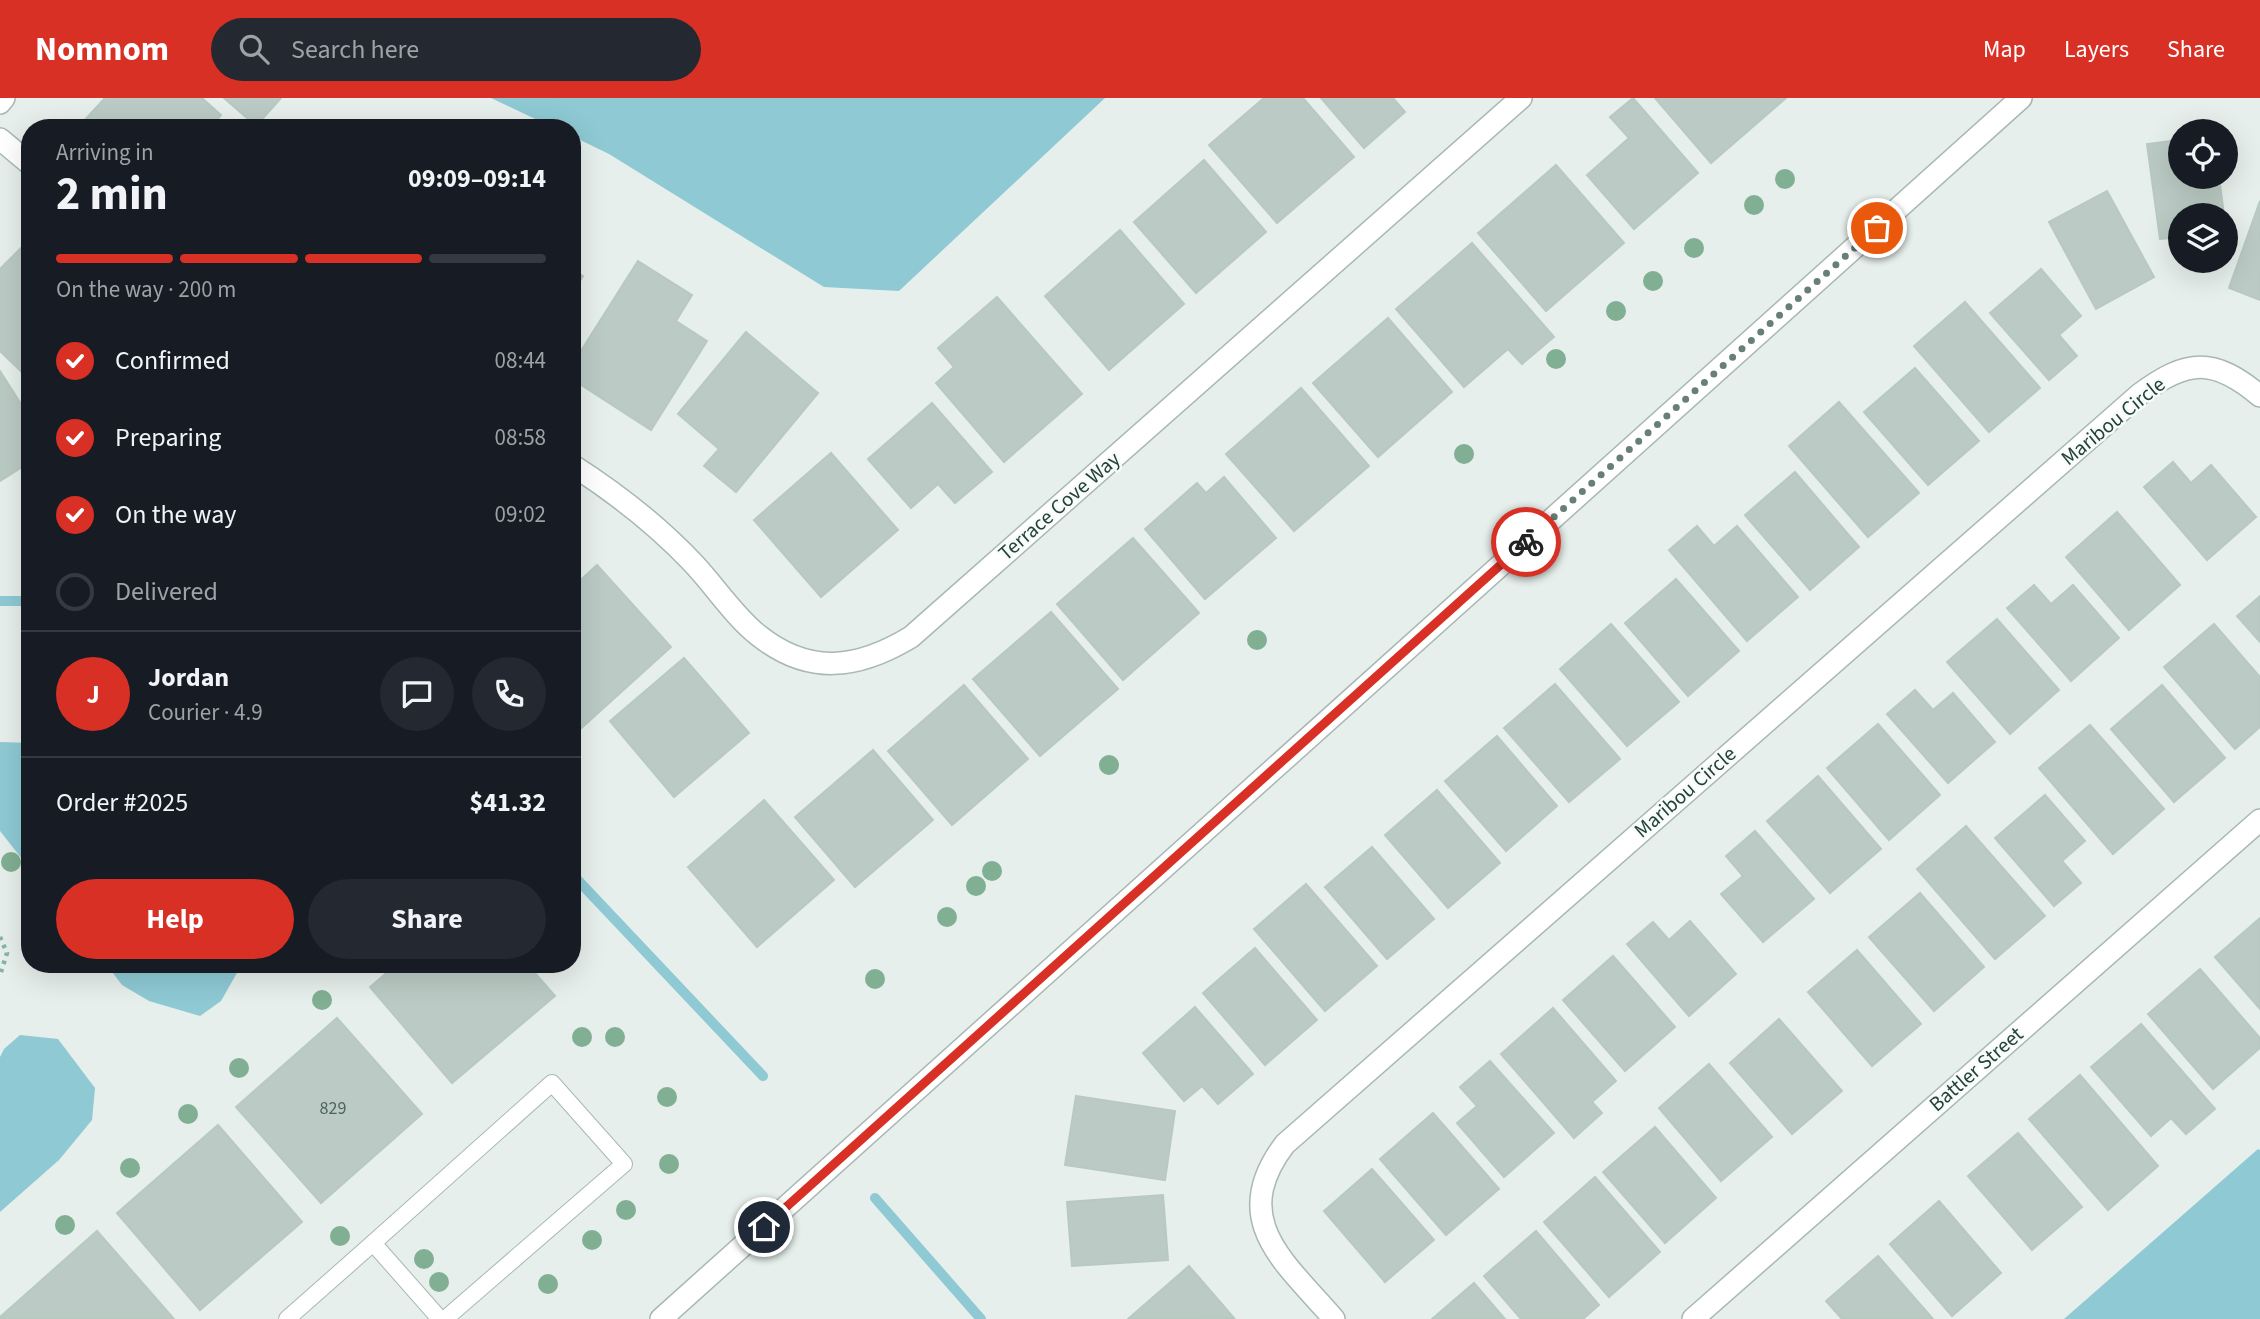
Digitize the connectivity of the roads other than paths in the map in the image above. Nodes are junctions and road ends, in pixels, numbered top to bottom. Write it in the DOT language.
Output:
graph roads {
  1 [pos="4,98"];
  2 [pos="1521,98"];
  3 [pos="2021,98"];
  4 [pos="0,103"];
  5 [pos="0,139"];
  6 [pos="21,156"];
  7 [pos="2260,396"];
  8 [pos="581,471"];
  9 [pos="2260,820"];
  10 [pos="373,1243"];
  11 [pos="287,1319"];
  12 [pos="442,1319"];
  13 [pos="661,1319"];
  14 [pos="1334,1319"];
  15 [pos="1693,1319"];
  1 -- 4 [label="street"];
  2 -- 8 [label="street, Terrace Cove Way"];
  3 -- 13 [label="street"];
  5 -- 6 [label="street"];
  7 -- 14 [label="street, Maribou Circle"];
  9 -- 15 [label="street, Battler Street"];
  10 -- 11 [label="lane"];
  10 -- 12 [label="lane"];
  10 -- 12 [label="lane"];
}
